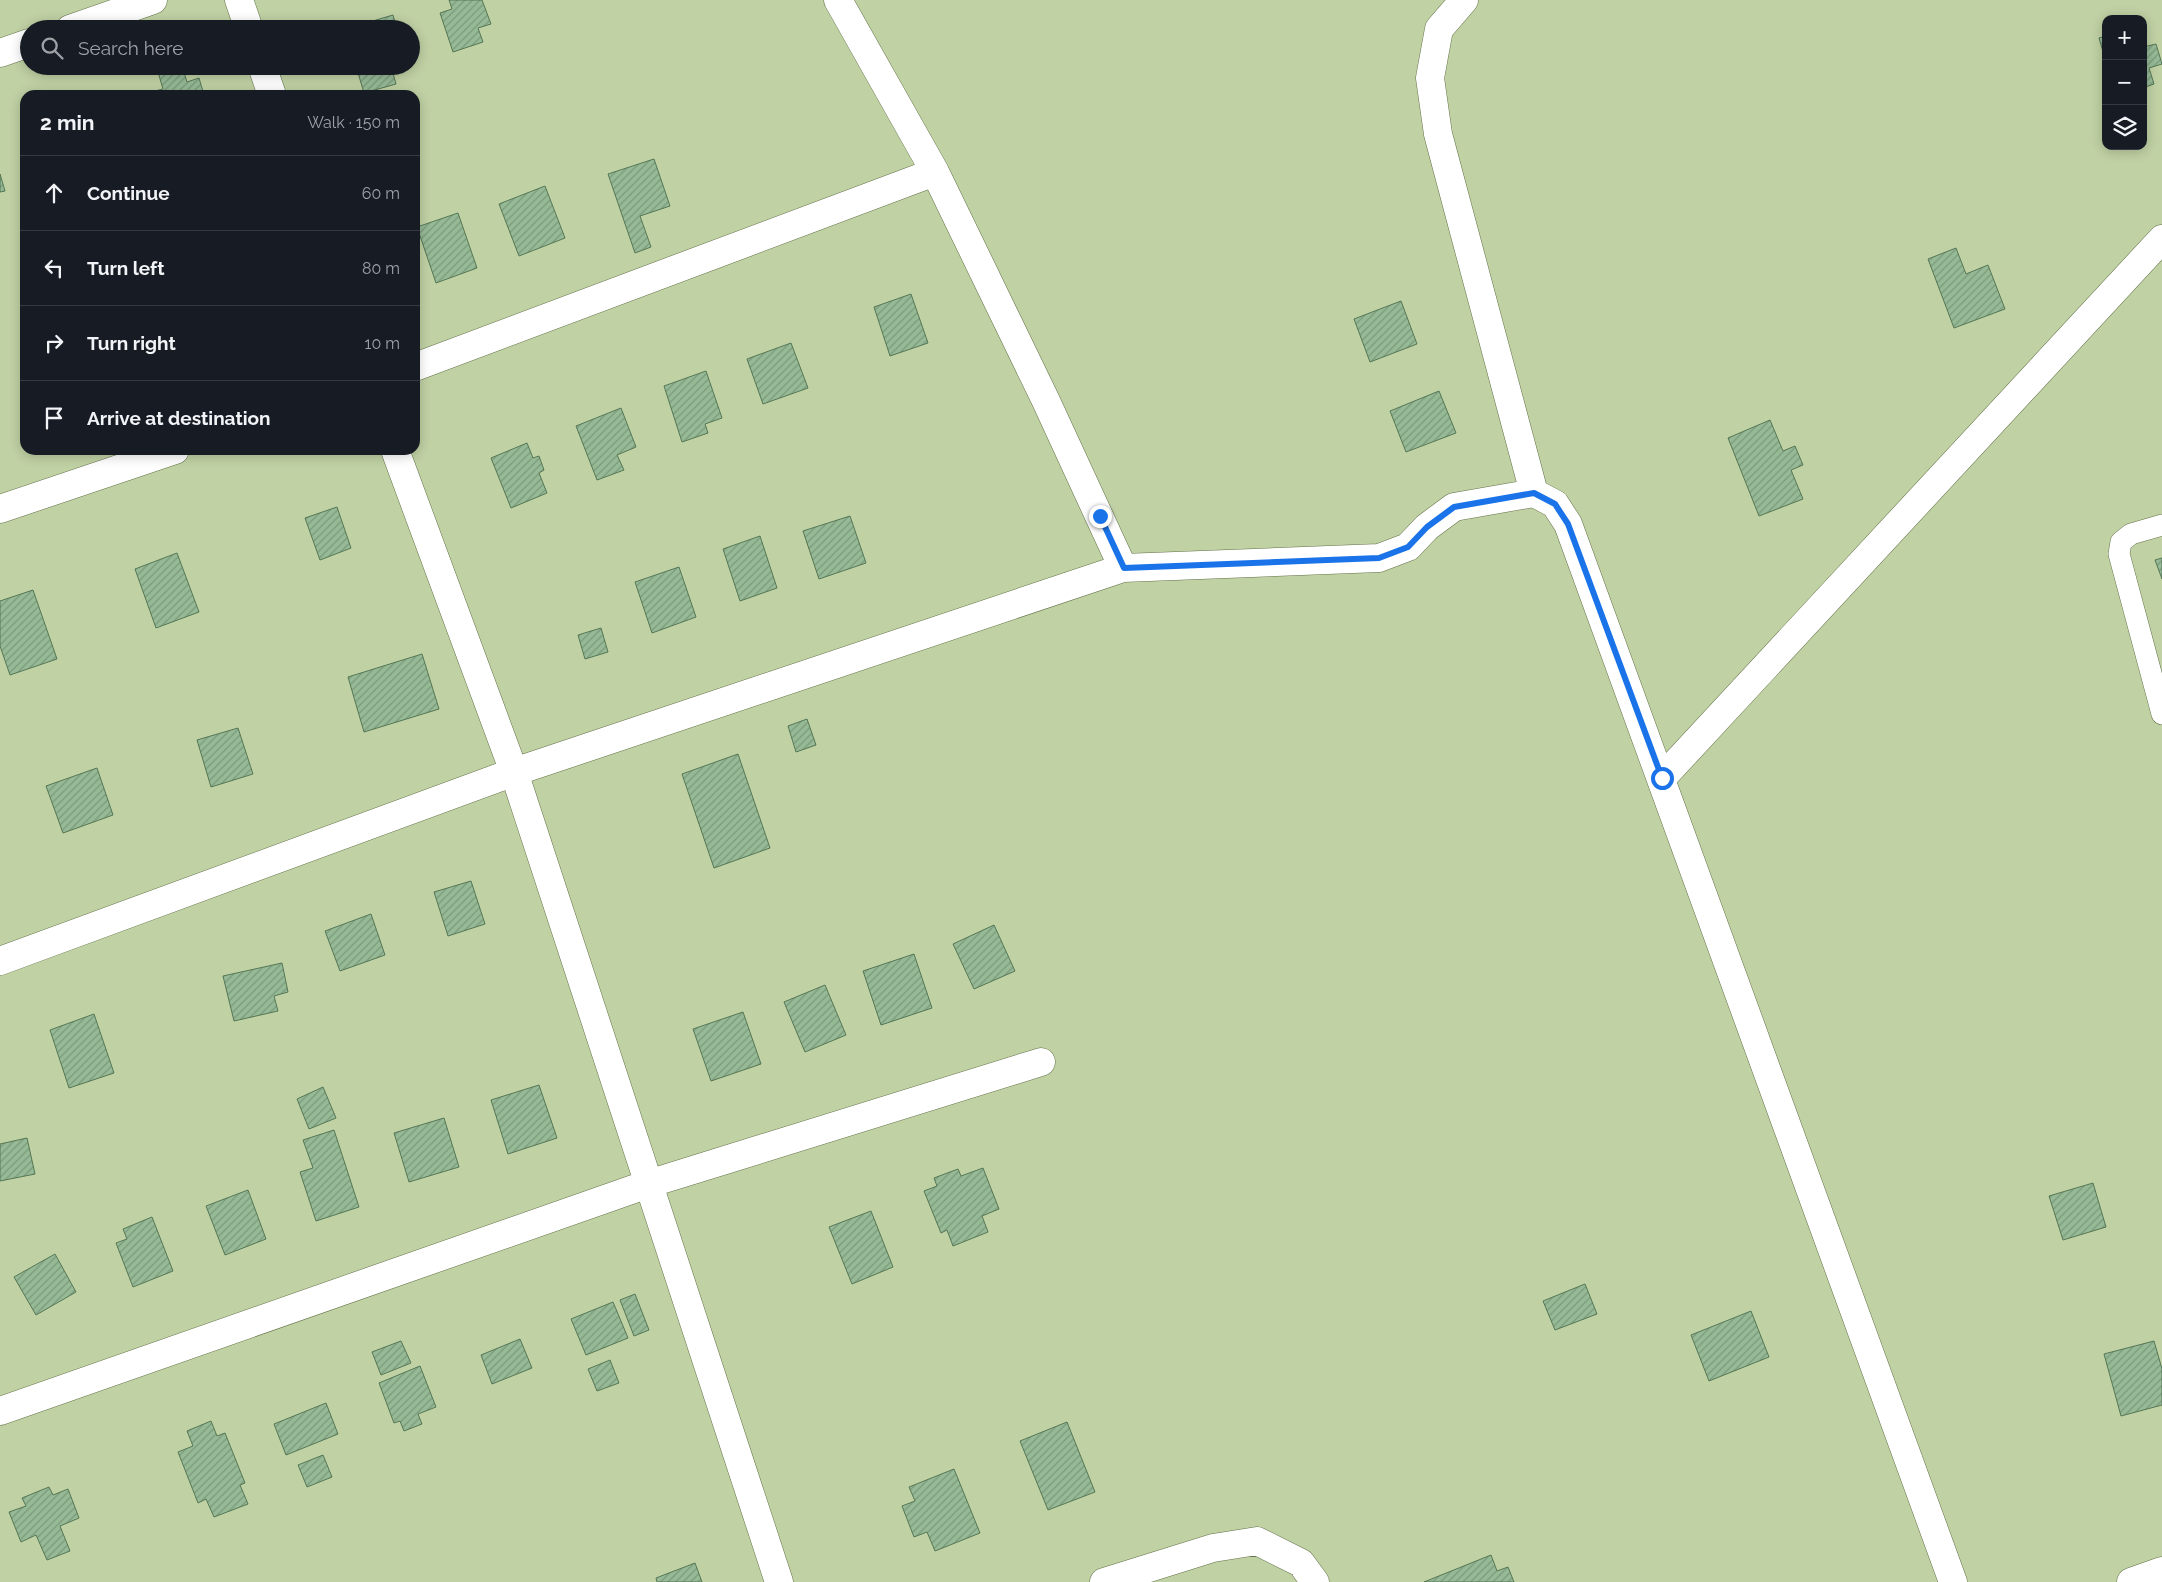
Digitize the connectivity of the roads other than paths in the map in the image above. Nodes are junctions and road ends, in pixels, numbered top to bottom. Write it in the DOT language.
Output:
graph roads {
  1 [pos="153,0"];
  2 [pos="239,0"];
  3 [pos="838,0"];
  4 [pos="1464,0"];
  5 [pos="96,20"];
  6 [pos="246,20"];
  7 [pos="20,46"];
  8 [pos="0,53"];
  9 [pos="265,75"];
  10 [pos="270,90"];
  11 [pos="935,172"];
  12 [pos="2162,239"];
  13 [pos="420,365"];
  14 [pos="160,455"];
  15 [pos="397,455"];
  16 [pos="1534,493"];
  17 [pos="0,509"];
  18 [pos="2162,525"];
  19 [pos="1124,568"];
  20 [pos="2162,714"];
  21 [pos="514,772"];
  22 [pos="1662,778"];
  23 [pos="0,961"];
  24 [pos="1041,1062"];
  25 [pos="648,1184"];
  26 [pos="0,1411"];
  27 [pos="2162,1572"];
  28 [pos="779,1582"];
  29 [pos="1104,1582"];
  30 [pos="1315,1582"];
  31 [pos="1953,1582"];
  32 [pos="2131,1582"];
  1 -- 5 [label="street"];
  2 -- 6 [label="street"];
  3 -- 11 [label="street"];
  4 -- 16 [label="street"];
  7 -- 8 [label="street"];
  9 -- 10 [label="street"];
  11 -- 13 [label="street"];
  11 -- 19 [label="street"];
  12 -- 22 [label="street"];
  14 -- 17 [label="street"];
  15 -- 21 [label="street"];
  16 -- 19 [label="street"];
  16 -- 22 [label="street"];
  18 -- 20 [label="lane"];
  19 -- 21 [label="street"];
  21 -- 23 [label="street"];
  21 -- 25 [label="street"];
  22 -- 31 [label="street"];
  24 -- 25 [label="street"];
  25 -- 26 [label="street"];
  25 -- 28 [label="street"];
  27 -- 32 [label="street"];
  29 -- 30 [label="street"];
}
